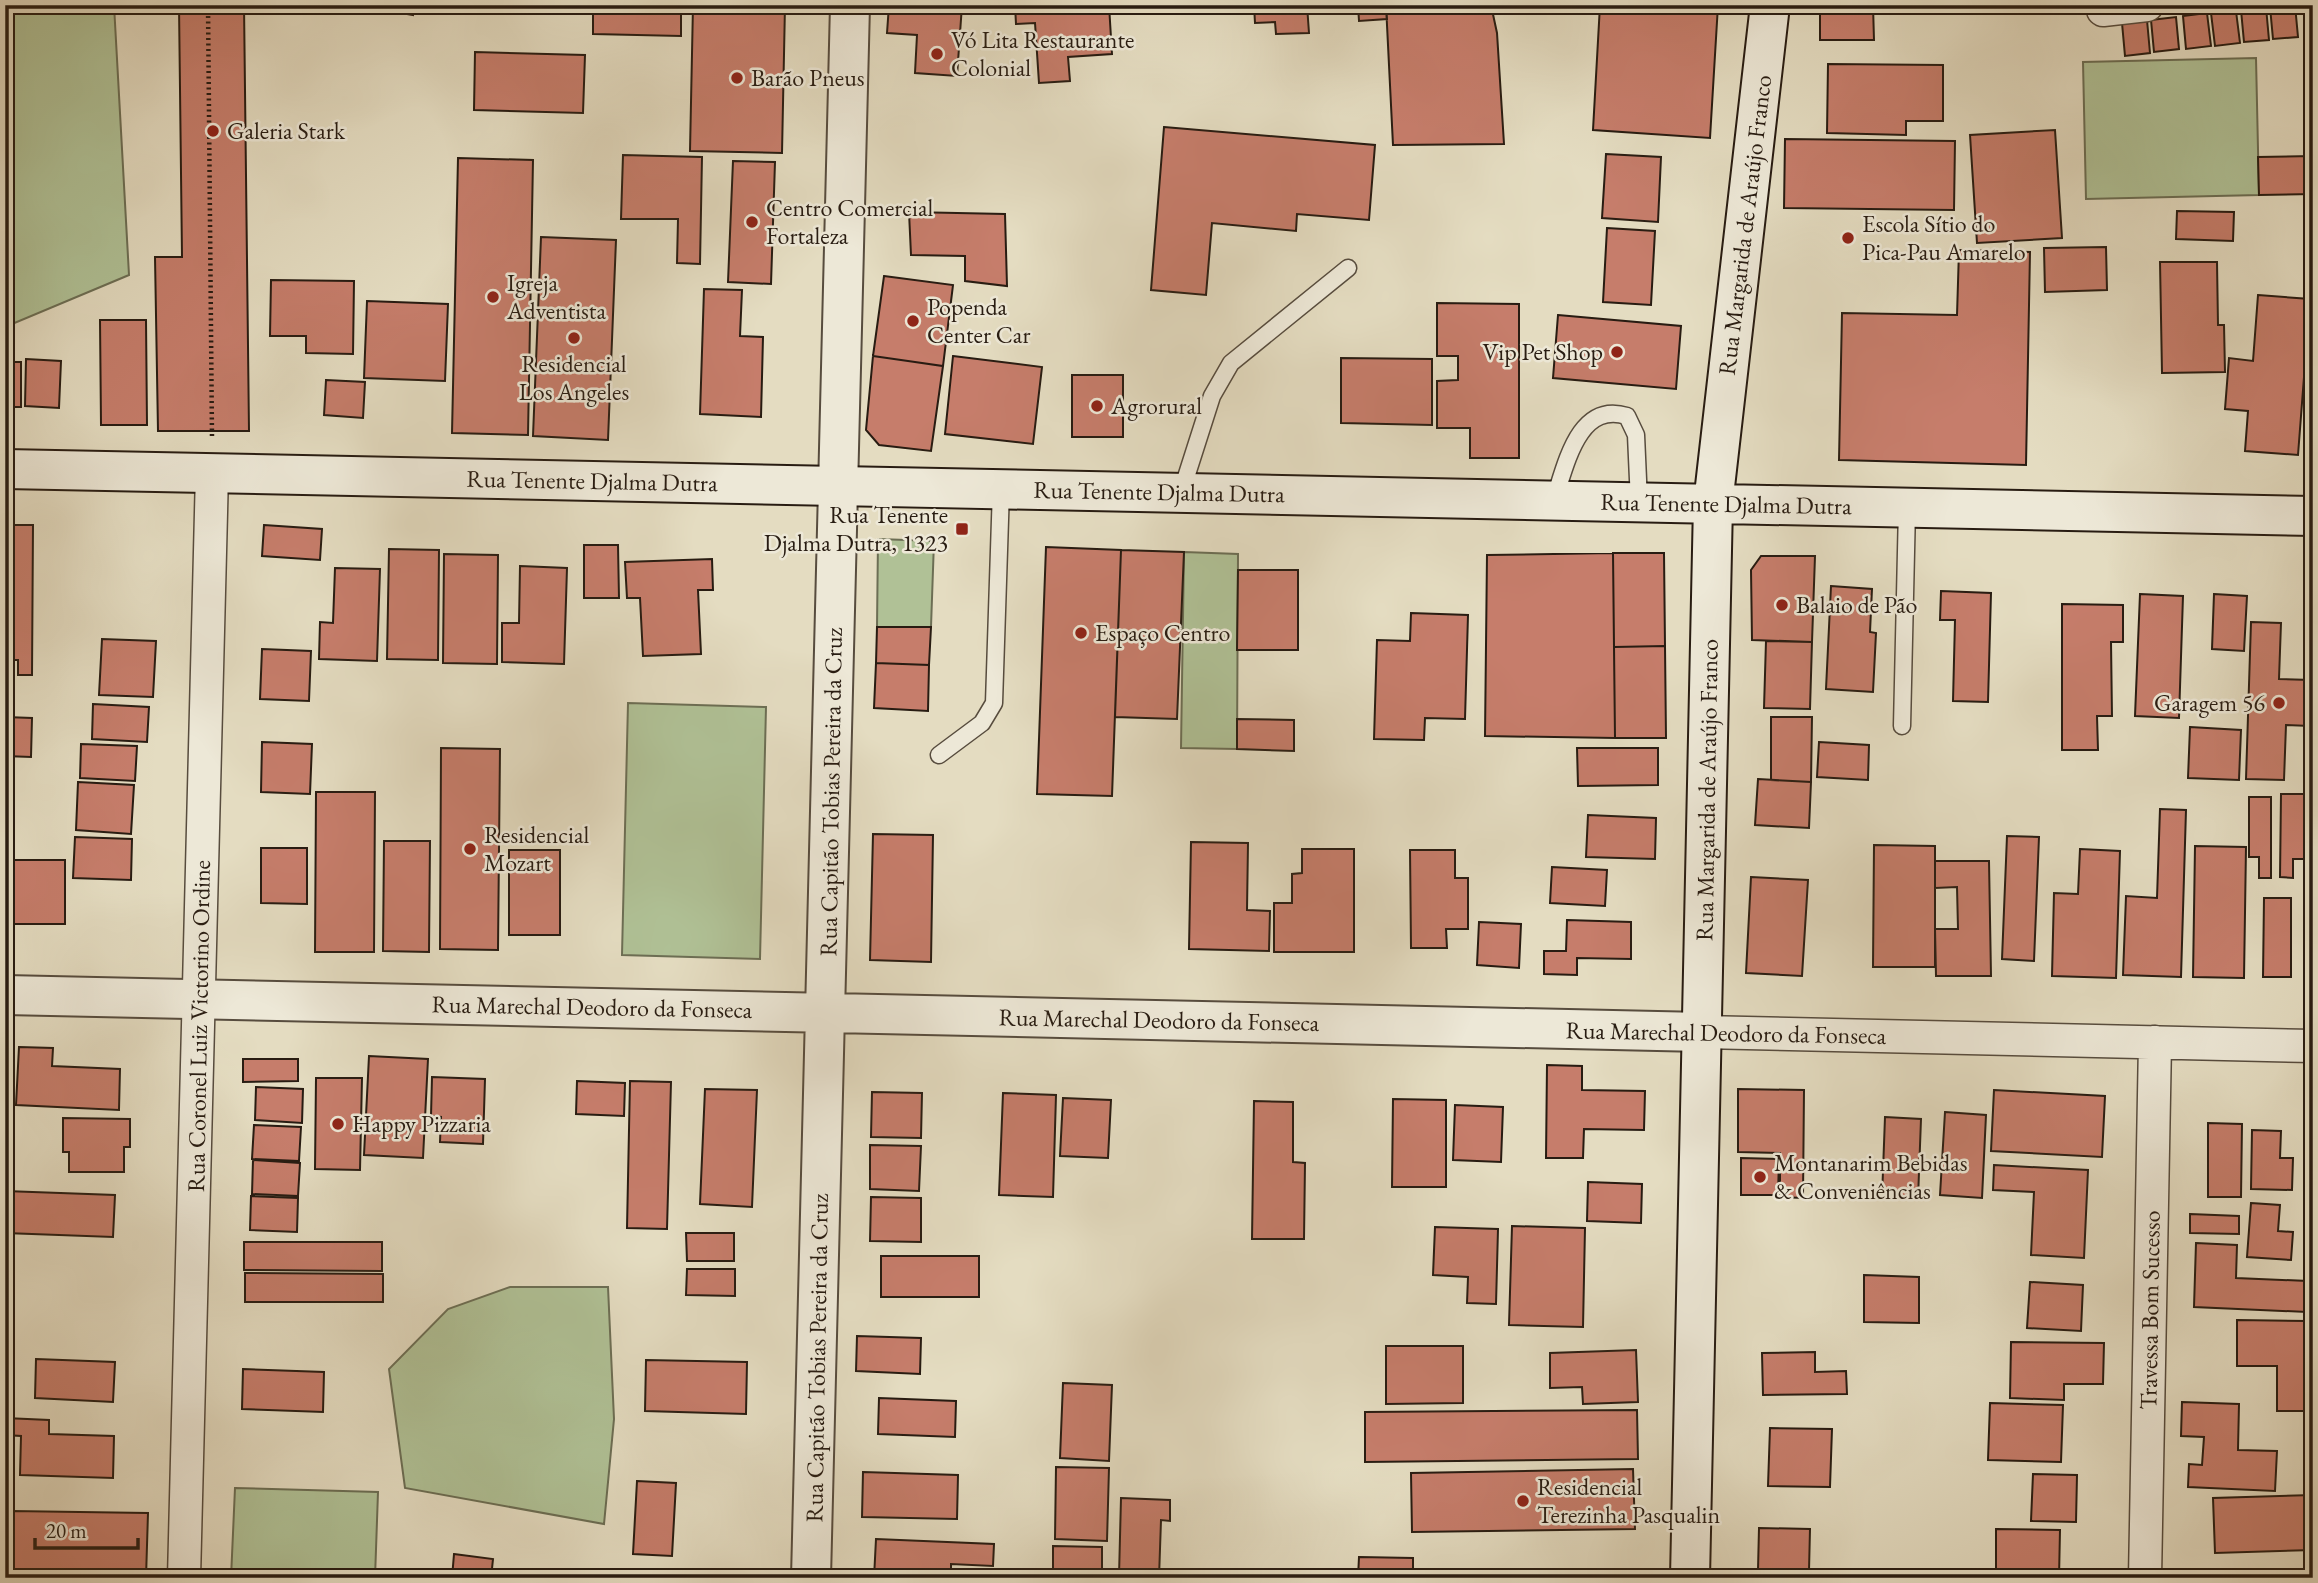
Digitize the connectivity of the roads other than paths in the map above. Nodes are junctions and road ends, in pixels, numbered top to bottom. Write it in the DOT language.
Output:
graph roads {
  1 [pos="850,5"];
  2 [pos="1770,5"];
  3 [pos="2103,5"];
  4 [pos="2147,5"];
  5 [pos="1348,268"];
  6 [pos="5,469"];
  7 [pos="212,473"];
  8 [pos="838,486"];
  9 [pos="1001,489"];
  10 [pos="1181,493"];
  11 [pos="1554,500"];
  12 [pos="1639,502"];
  13 [pos="1713,504"];
  14 [pos="1907,508"];
  15 [pos="2313,516"];
  16 [pos="1902,726"];
  17 [pos="939,755"];
  18 [pos="5,995"];
  19 [pos="199,998"];
  20 [pos="825,1013"];
  21 [pos="1702,1032"];
  22 [pos="2155,1042"];
  23 [pos="2313,1046"];
  24 [pos="184,1578"];
  25 [pos="811,1578"];
  26 [pos="1690,1578"];
  27 [pos="2145,1578"];
  1 -- 8 [label="main road, Rua Capitão Tobias Pereira da Cruz"];
  2 -- 13 [label="main road, Rua Margarida de Araújo Franco"];
  3 -- 4 [label="street"];
  5 -- 10 [label="lane"];
  6 -- 7 [label="main road, Rua Tenente Djalma Dutra"];
  7 -- 8 [label="main road, Rua Tenente Djalma Dutra"];
  7 -- 19 [label="street, Rua Coronel Luiz Victorino Ordine"];
  8 -- 9 [label="main road, Rua Tenente Djalma Dutra"];
  8 -- 20 [label="main road, Rua Capitão Tobias Pereira da Cruz"];
  9 -- 10 [label="main road, Rua Tenente Djalma Dutra"];
  9 -- 17 [label="lane"];
  10 -- 11 [label="main road, Rua Tenente Djalma Dutra"];
  11 -- 12 [label="main road, Rua Tenente Djalma Dutra"];
  11 -- 12 [label="lane"];
  12 -- 13 [label="main road, Rua Tenente Djalma Dutra"];
  13 -- 14 [label="main road, Rua Tenente Djalma Dutra"];
  13 -- 21 [label="main road, Rua Margarida de Araújo Franco"];
  14 -- 15 [label="main road, Rua Tenente Djalma Dutra"];
  14 -- 16 [label="lane"];
  18 -- 19 [label="main road, Rua Marechal Deodoro da Fonseca"];
  19 -- 20 [label="main road, Rua Marechal Deodoro da Fonseca"];
  19 -- 24 [label="street, Rua Coronel Luiz Victorino Ordine"];
  20 -- 21 [label="main road, Rua Marechal Deodoro da Fonseca"];
  20 -- 25 [label="main road, Rua Capitão Tobias Pereira da Cruz"];
  21 -- 22 [label="street, Rua Marechal Deodoro da Fonseca"];
  21 -- 26 [label="main road, Rua Margarida de Araújo Franco"];
  22 -- 23 [label="street, Rua Marechal Deodoro da Fonseca"];
  22 -- 27 [label="street, Travessa Bom Sucesso"];
}
